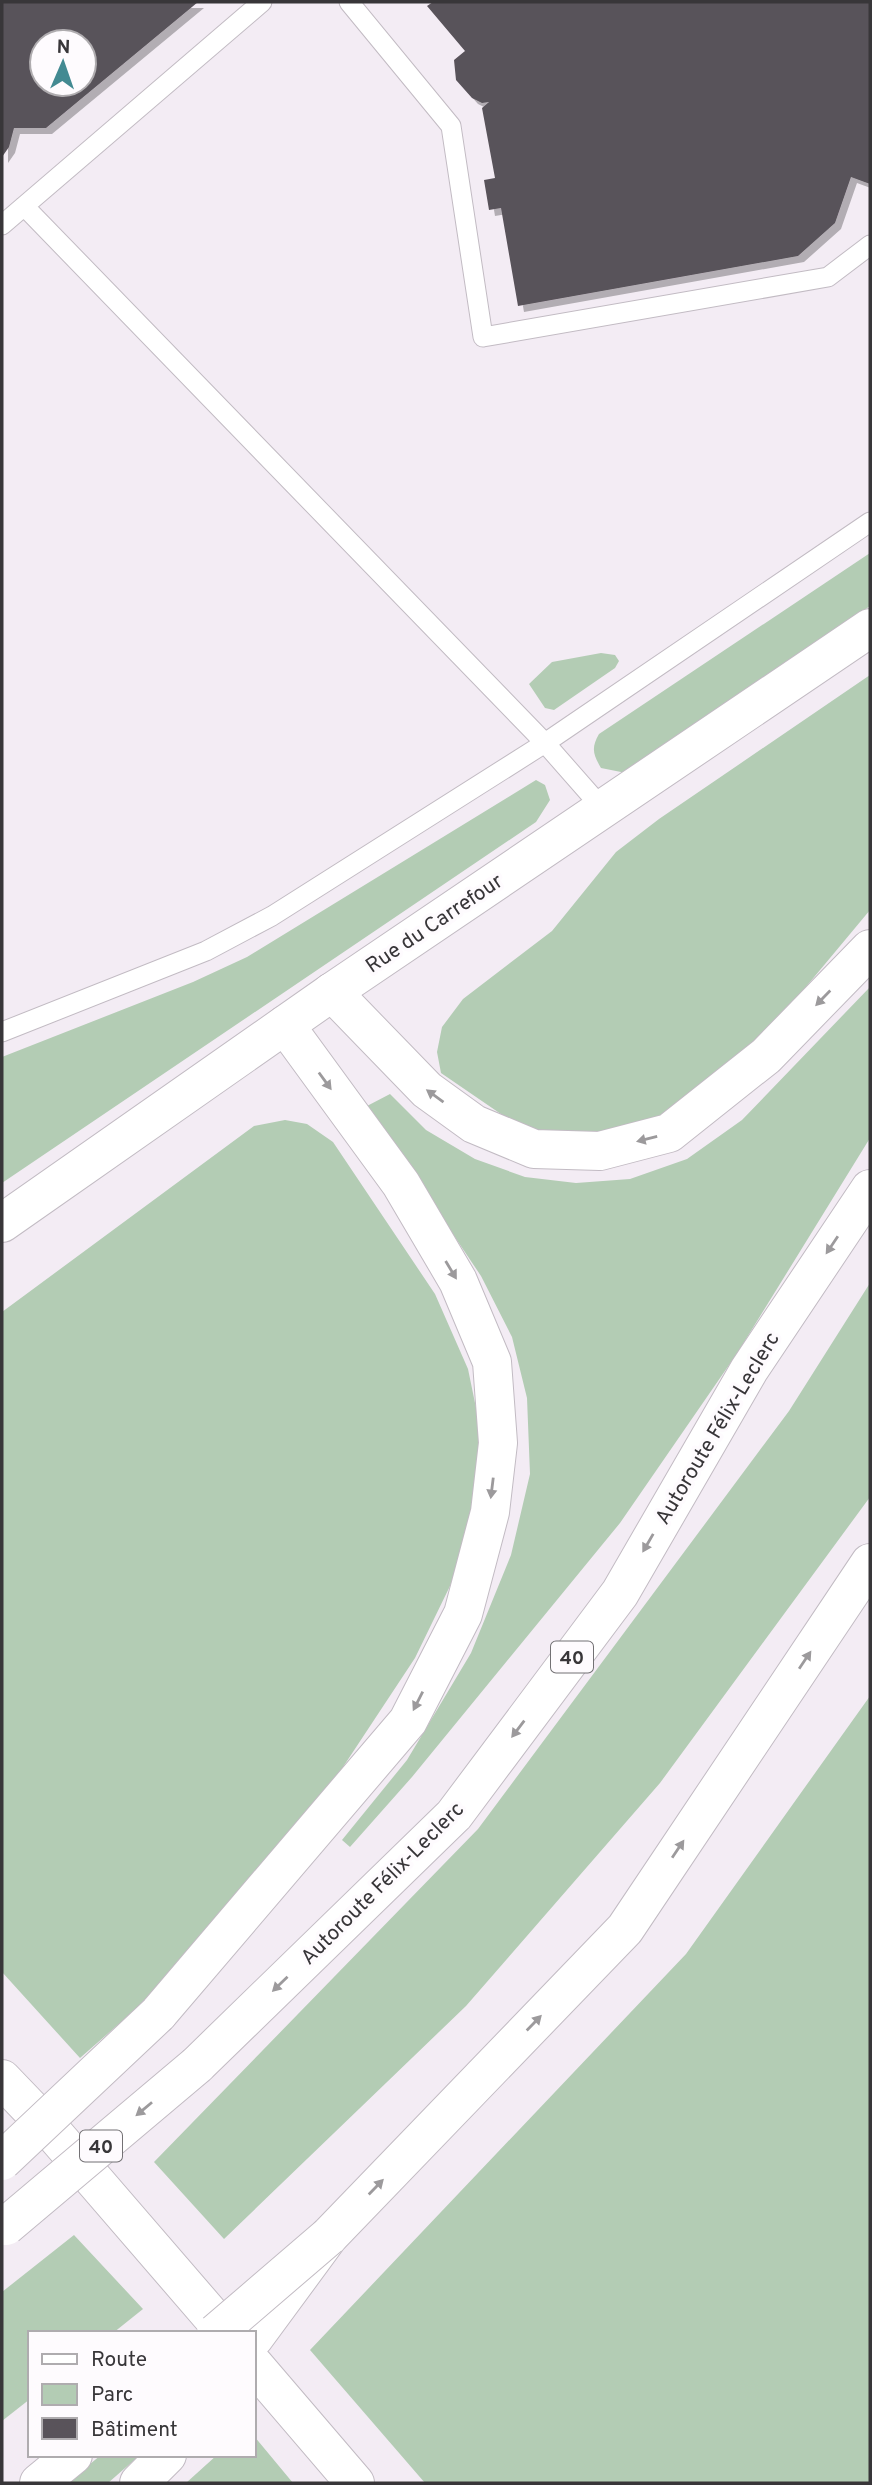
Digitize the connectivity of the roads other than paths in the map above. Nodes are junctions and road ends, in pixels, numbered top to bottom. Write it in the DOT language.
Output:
graph roads {
  1 [pos="262,2"];
  2 [pos="349,2"];
  3 [pos="24,206"];
  4 [pos="2,225"];
  5 [pos="870,245"];
  6 [pos="870,522"];
  7 [pos="870,628"];
  8 [pos="545,743"];
  9 [pos="603,809"];
  10 [pos="870,950"];
  11 [pos="332,992"];
  12 [pos="285,1025"];
  13 [pos="2,1032"];
  14 [pos="870,1189"];
  15 [pos="2,1223"];
  16 [pos="870,1563"];
  17 [pos="2,2055"];
  18 [pos="2,2079"];
  19 [pos="50,2129"];
  20 [pos="2,2161"];
  21 [pos="4,2228"];
  22 [pos="328,2236"];
  23 [pos="218,2331"];
  24 [pos="224,2331"];
  25 [pos="256,2335"];
  26 [pos="256,2367"];
  27 [pos="71,2457"];
  28 [pos="166,2457"];
  29 [pos="39,2483"];
  30 [pos="139,2483"];
  31 [pos="355,2483"];
  1 -- 3 [label="lane"];
  2 -- 5 [label="lane"];
  3 -- 4 [label="lane"];
  3 -- 8 [label="lane"];
  6 -- 8 [label="lane"];
  7 -- 9 [label="main road, Rue du Carrefour"];
  8 -- 9 [label="lane"];
  8 -- 13 [label="lane"];
  9 -- 11 [label="main road, Rue du Carrefour"];
  10 -- 11 [label="main road, one-way"];
  11 -- 12 [label="main road, Rue du Carrefour"];
  12 -- 15 [label="main road, Rue du Carrefour"];
  12 -- 20 [label="main road, one-way, bridge"];
  14 -- 21 [label="main road, Autoroute Félix-Leclerc / 40, one-way, bridge"];
  22 -- 16 [label="main road, one-way"];
  17 -- 19 [label="main road"];
  18 -- 19 [label="main road"];
  19 -- 24 [label="main road"];
  22 -- 23 [label="main road, bridge"];
  22 -- 25 [label="main road, bridge"];
  26 -- 31 [label="main road"];
  27 -- 29 [label="main road"];
  28 -- 30 [label="main road"];
}
